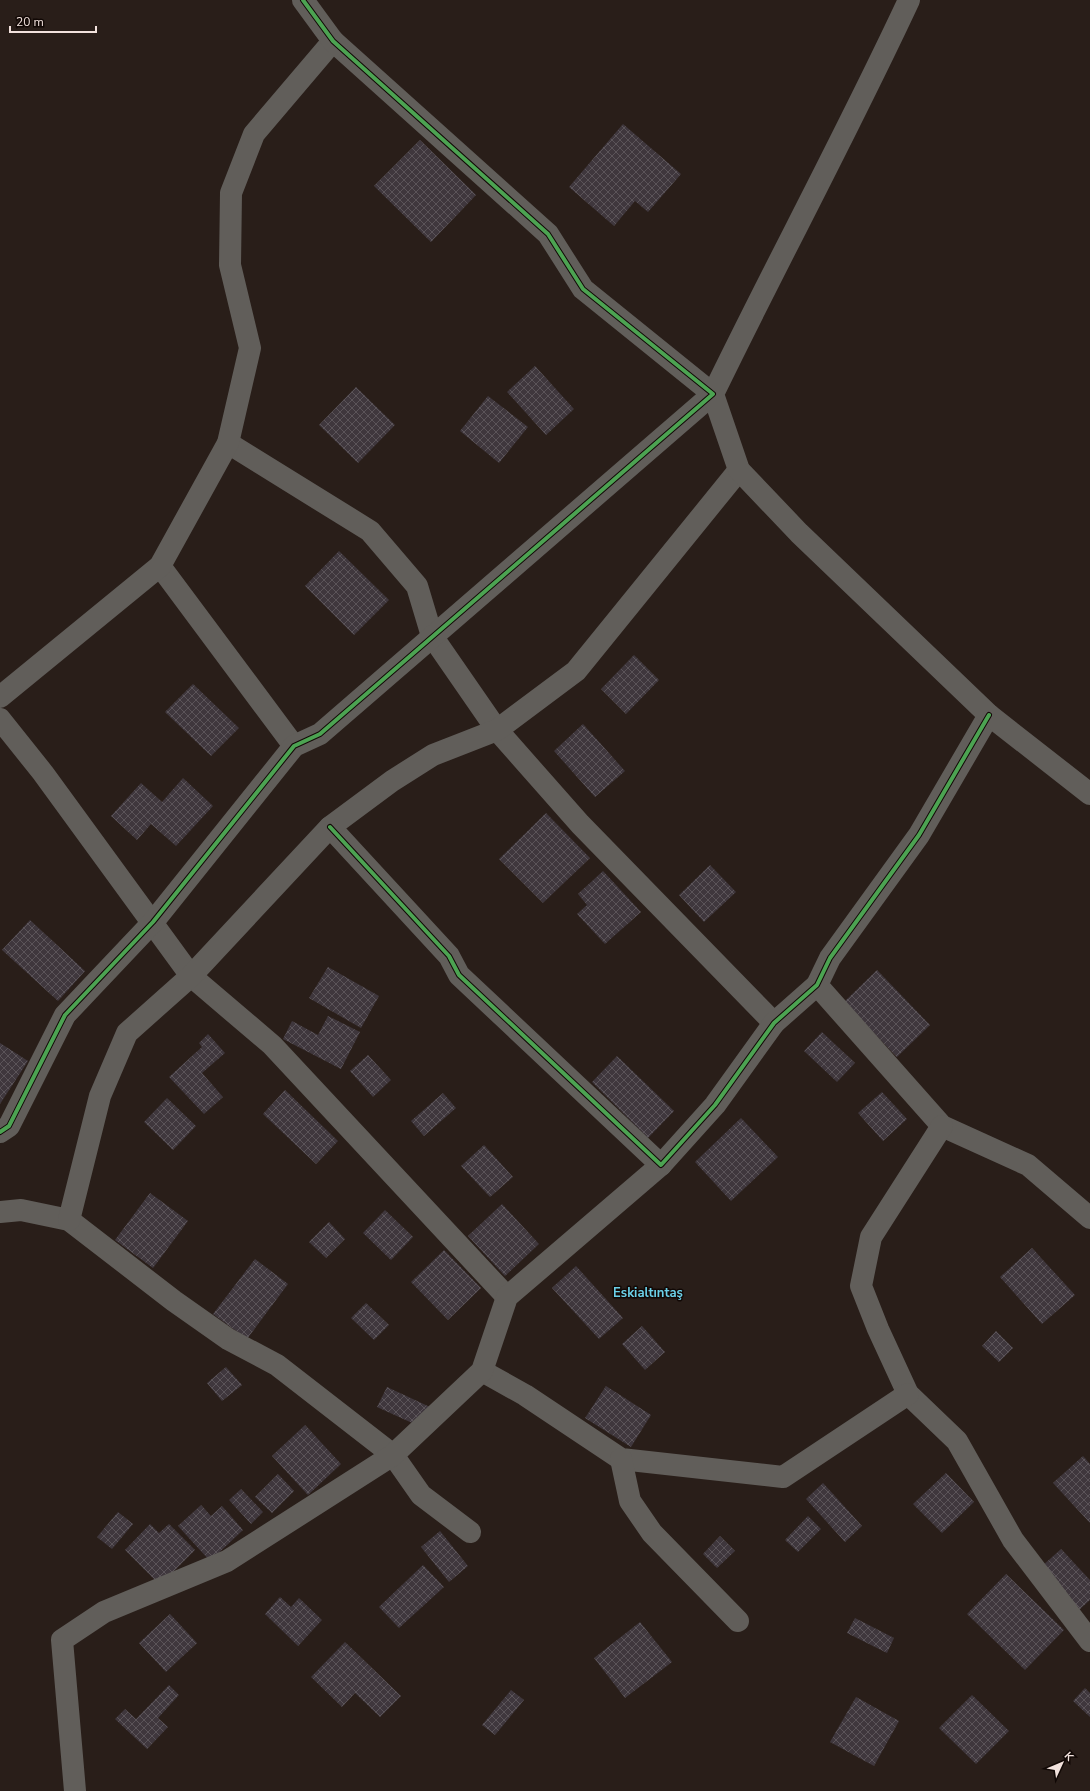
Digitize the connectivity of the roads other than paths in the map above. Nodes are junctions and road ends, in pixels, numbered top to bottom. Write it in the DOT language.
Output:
graph roads {
  1 [pos="303,0"];
  2 [pos="909,0"];
  3 [pos="333,41"];
  4 [pos="713,394"];
  5 [pos="228,443"];
  6 [pos="739,470"];
  7 [pos="160,566"];
  8 [pos="432,636"];
  9 [pos="0,697"];
  10 [pos="989,715"];
  11 [pos="0,719"];
  12 [pos="497,730"];
  13 [pos="294,746"];
  14 [pos="1090,794"];
  15 [pos="330,827"];
  16 [pos="153,922"];
  17 [pos="191,976"];
  18 [pos="816,985"];
  19 [pos="774,1023"];
  20 [pos="942,1126"];
  21 [pos="0,1132"];
  22 [pos="661,1165"];
  23 [pos="0,1212"];
  24 [pos="1090,1218"];
  25 [pos="70,1220"];
  26 [pos="506,1297"];
  27 [pos="482,1371"];
  28 [pos="908,1394"];
  29 [pos="393,1455"];
  30 [pos="621,1459"];
  31 [pos="470,1532"];
  32 [pos="738,1621"];
  33 [pos="1090,1641"];
  34 [pos="75,1791"];
  1 -- 3 [label="street"];
  2 -- 4 [label="street"];
  3 -- 4 [label="street"];
  3 -- 5 [label="street"];
  4 -- 6 [label="street"];
  4 -- 8 [label="street"];
  5 -- 7 [label="street"];
  5 -- 8 [label="street"];
  6 -- 10 [label="street"];
  6 -- 12 [label="street"];
  7 -- 9 [label="street"];
  7 -- 13 [label="street"];
  8 -- 12 [label="street"];
  8 -- 13 [label="street"];
  10 -- 14 [label="street"];
  10 -- 18 [label="street"];
  11 -- 16 [label="street"];
  12 -- 15 [label="street"];
  12 -- 19 [label="street"];
  13 -- 16 [label="street"];
  15 -- 17 [label="street"];
  15 -- 22 [label="street"];
  16 -- 17 [label="street"];
  16 -- 21 [label="street"];
  17 -- 25 [label="street"];
  17 -- 26 [label="street"];
  18 -- 19 [label="street"];
  18 -- 20 [label="street"];
  19 -- 22 [label="street"];
  20 -- 24 [label="street"];
  20 -- 28 [label="street"];
  22 -- 26 [label="street"];
  23 -- 25 [label="street"];
  25 -- 29 [label="street"];
  26 -- 27 [label="street"];
  27 -- 29 [label="street"];
  27 -- 30 [label="street"];
  28 -- 30 [label="street"];
  28 -- 33 [label="street"];
  29 -- 31 [label="street"];
  29 -- 34 [label="street"];
  30 -- 32 [label="street"];
}
